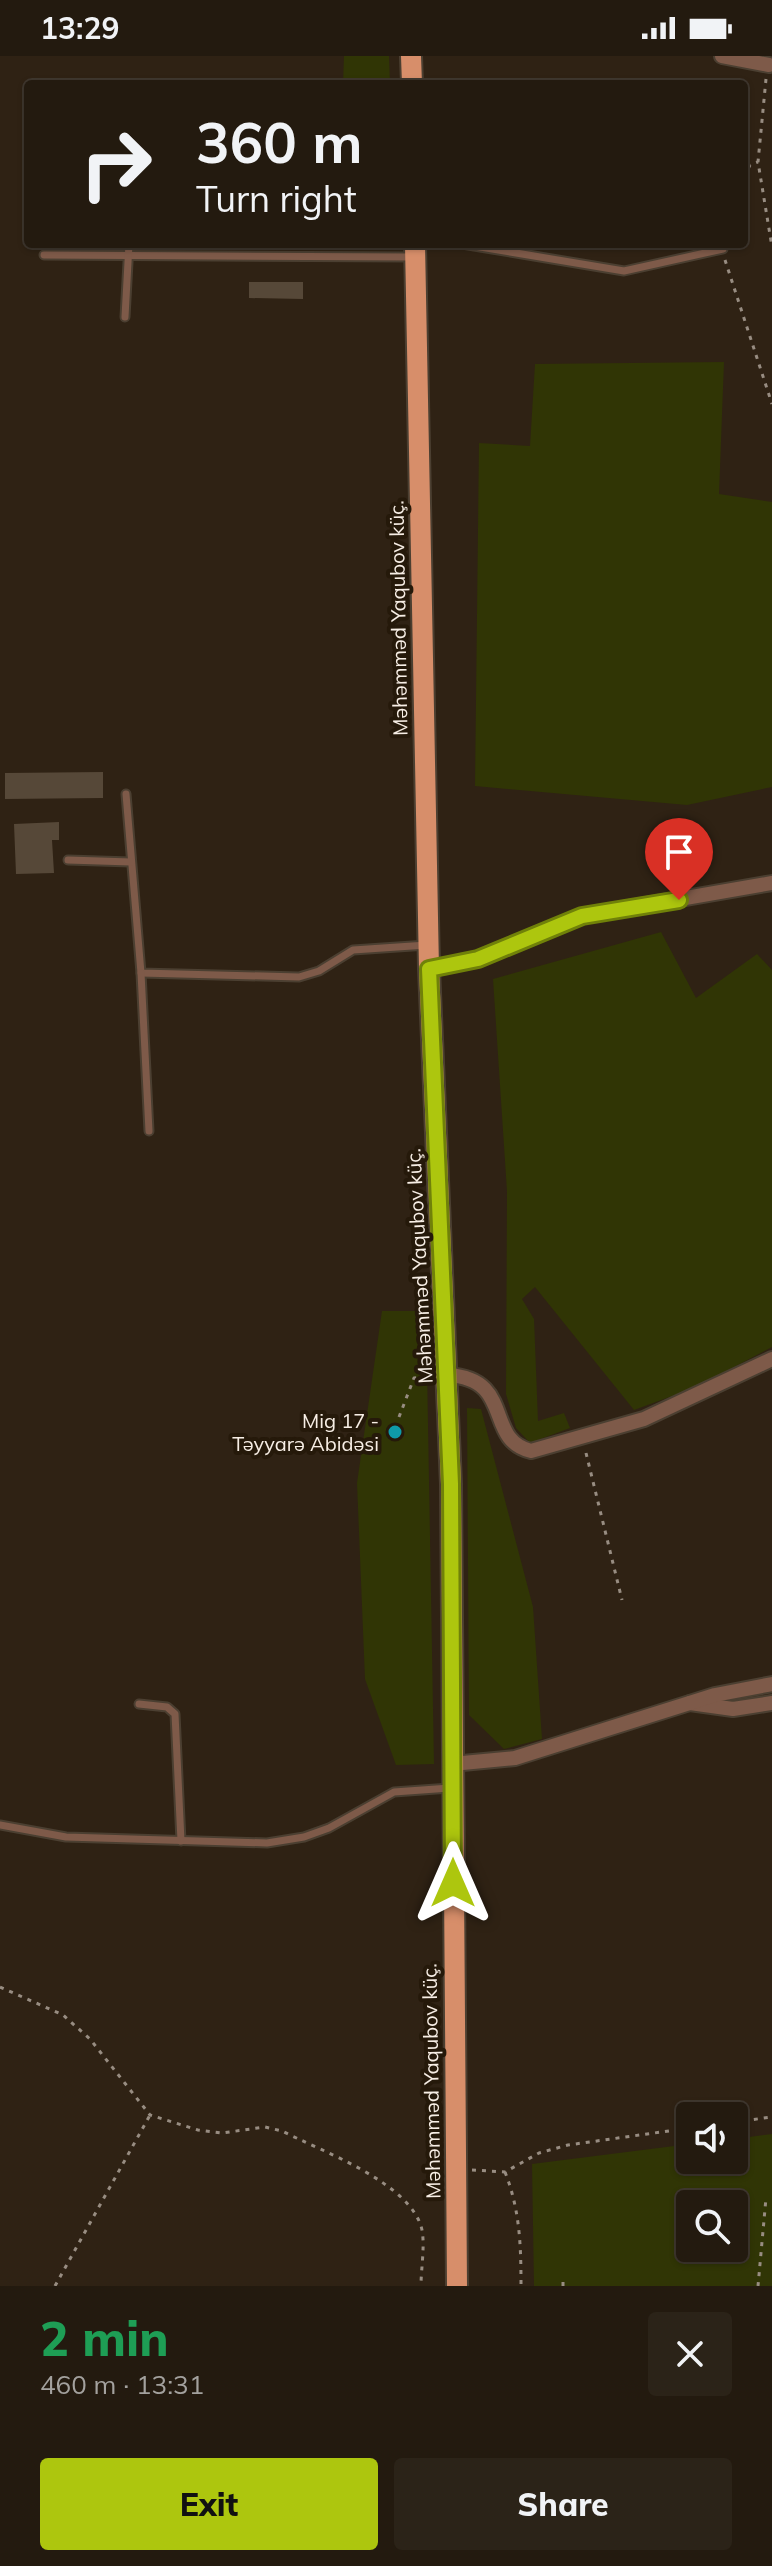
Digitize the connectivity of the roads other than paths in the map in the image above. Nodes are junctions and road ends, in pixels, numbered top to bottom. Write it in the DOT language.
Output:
graph roads {
  1 [pos="411,56"];
  2 [pos="722,56"];
  3 [pos="769,65"];
  4 [pos="412,80"];
  5 [pos="129,248"];
  6 [pos="486,248"];
  7 [pos="723,249"];
  8 [pos="415,250"];
  9 [pos="44,255"];
  10 [pos="129,255"];
  11 [pos="125,317"];
  12 [pos="126,794"];
  13 [pos="68,860"];
  14 [pos="131,862"];
  15 [pos="772,883"];
  16 [pos="429,944"];
  17 [pos="429,969"];
  18 [pos="141,973"];
  19 [pos="149,1131"];
  20 [pos="772,1359"];
  21 [pos="448,1375"];
  22 [pos="772,1684"];
  23 [pos="689,1703"];
  24 [pos="772,1703"];
  25 [pos="139,1704"];
  26 [pos="452,1764"];
  27 [pos="452,1788"];
  28 [pos="0,1825"];
  29 [pos="181,1841"];
  30 [pos="457,2286"];
  1 -- 4 [label="main road"];
  2 -- 3 [label="street"];
  5 -- 10 [label="lane"];
  6 -- 7 [label="lane"];
  8 -- 10 [label="lane"];
  8 -- 16 [label="main road, Məhəmməd Yaqubov küç."];
  9 -- 10 [label="lane"];
  10 -- 11 [label="lane"];
  12 -- 14 [label="lane"];
  13 -- 14 [label="lane"];
  14 -- 18 [label="lane"];
  15 -- 17 [label="street"];
  16 -- 17 [label="main road, Məhəmməd Yaqubov küç."];
  16 -- 18 [label="lane"];
  17 -- 21 [label="main road, Məhəmməd Yaqubov küç."];
  18 -- 19 [label="lane"];
  20 -- 21 [label="street"];
  21 -- 26 [label="main road, Məhəmməd Yaqubov küç."];
  22 -- 23 [label="street"];
  23 -- 24 [label="street"];
  23 -- 26 [label="street"];
  25 -- 29 [label="lane"];
  26 -- 27 [label="main road, Məhəmməd Yaqubov küç."];
  27 -- 29 [label="lane"];
  27 -- 30 [label="main road, Məhəmməd Yaqubov küç."];
  28 -- 29 [label="lane"];
}
